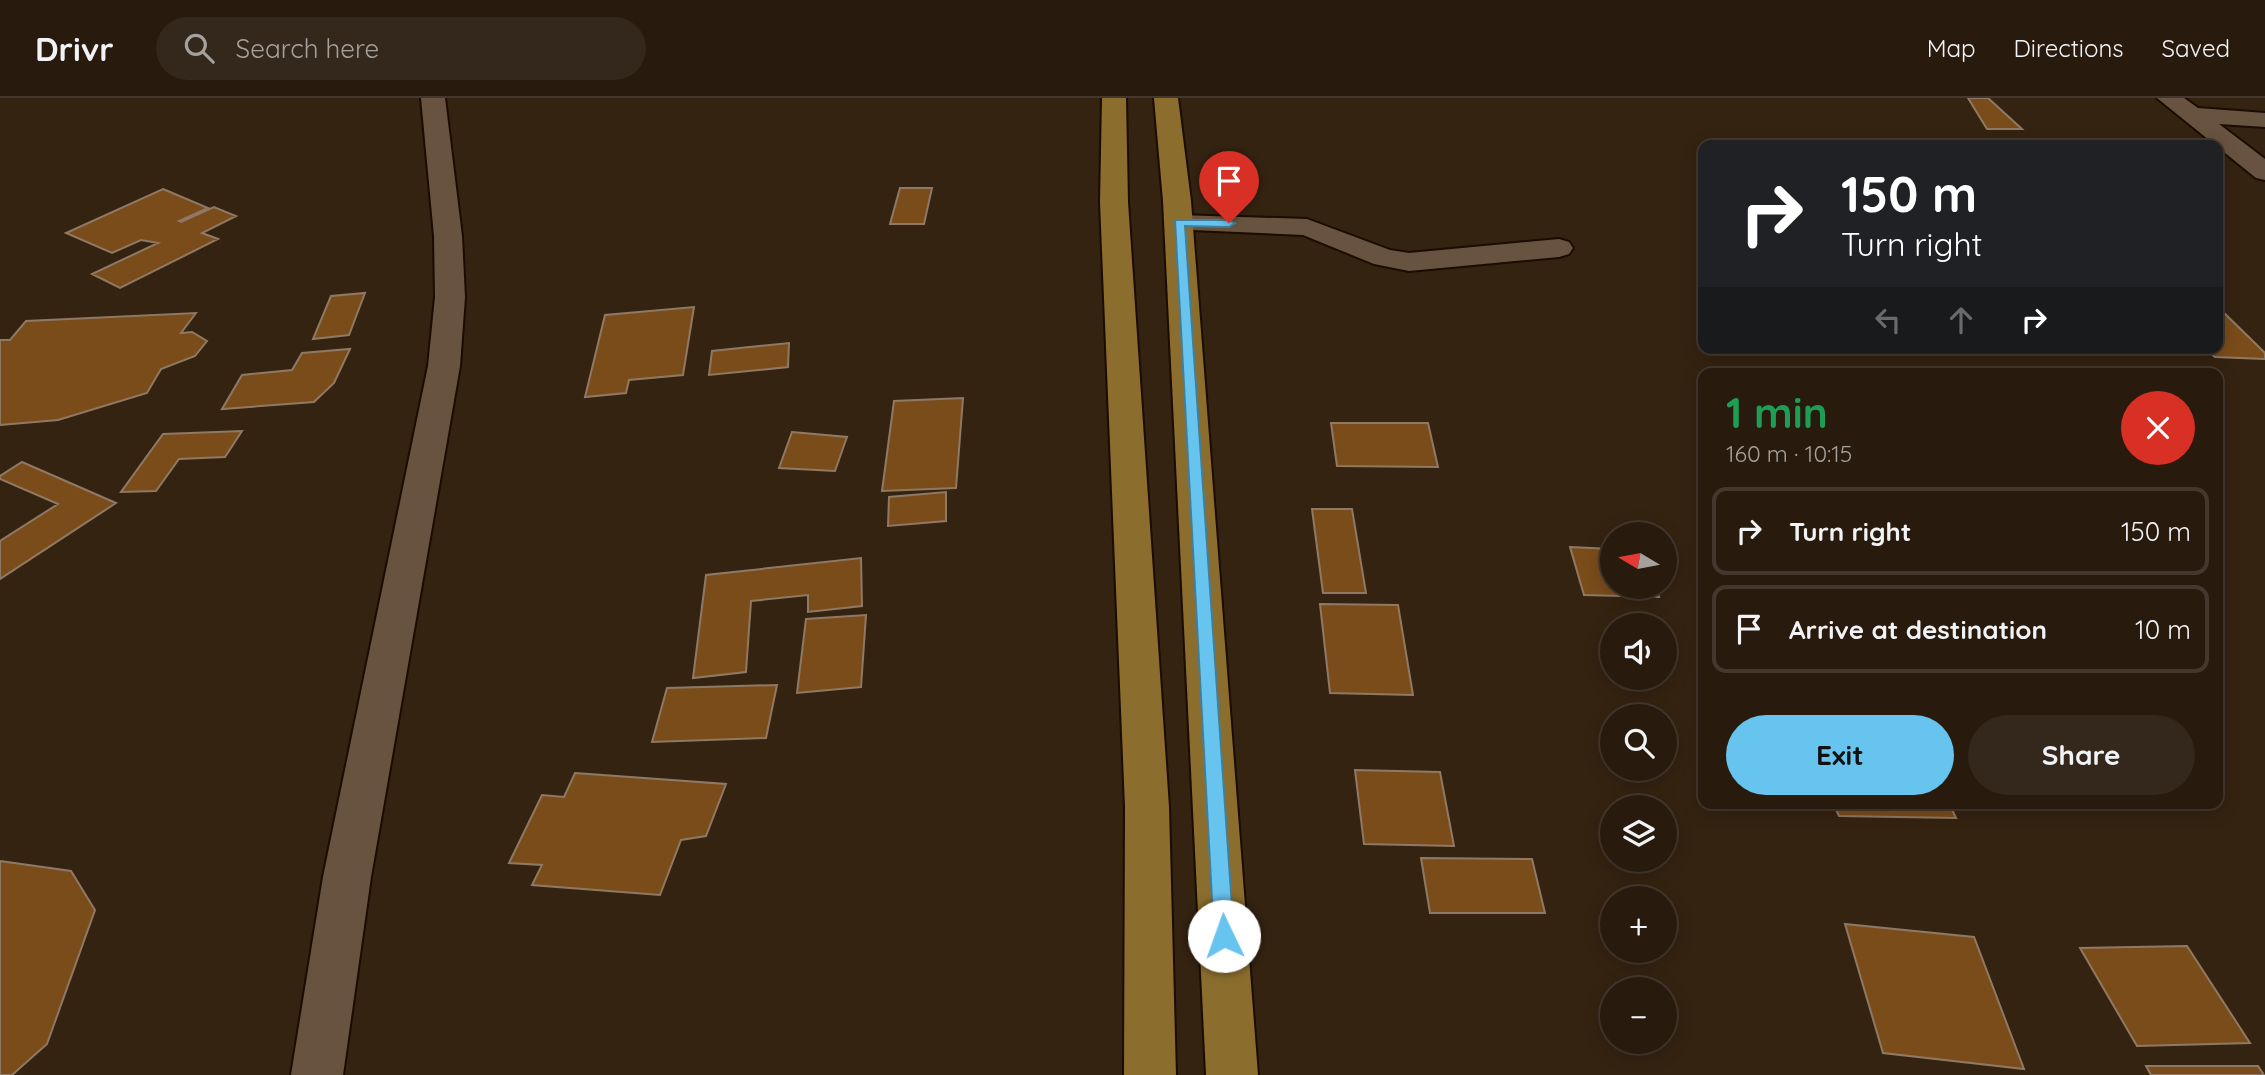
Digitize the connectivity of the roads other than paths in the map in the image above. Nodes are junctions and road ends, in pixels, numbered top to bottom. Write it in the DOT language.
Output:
graph roads {
  1 [pos="433,98"];
  2 [pos="1114,98"];
  3 [pos="1166,98"];
  4 [pos="2169,98"];
  5 [pos="2190,115"];
  6 [pos="2265,120"];
  7 [pos="2223,140"];
  8 [pos="2223,140"];
  9 [pos="2265,172"];
  10 [pos="1179,223"];
  11 [pos="1559,248"];
  12 [pos="317,1075"];
  13 [pos="1150,1075"];
  14 [pos="1232,1075"];
  1 -- 12 [label="street"];
  2 -- 13 [label="main road"];
  3 -- 10 [label="main road"];
  4 -- 5 [label="street"];
  5 -- 6 [label="street"];
  5 -- 8 [label="street"];
  7 -- 9 [label="street"];
  10 -- 11 [label="street"];
  10 -- 14 [label="main road"];
}
